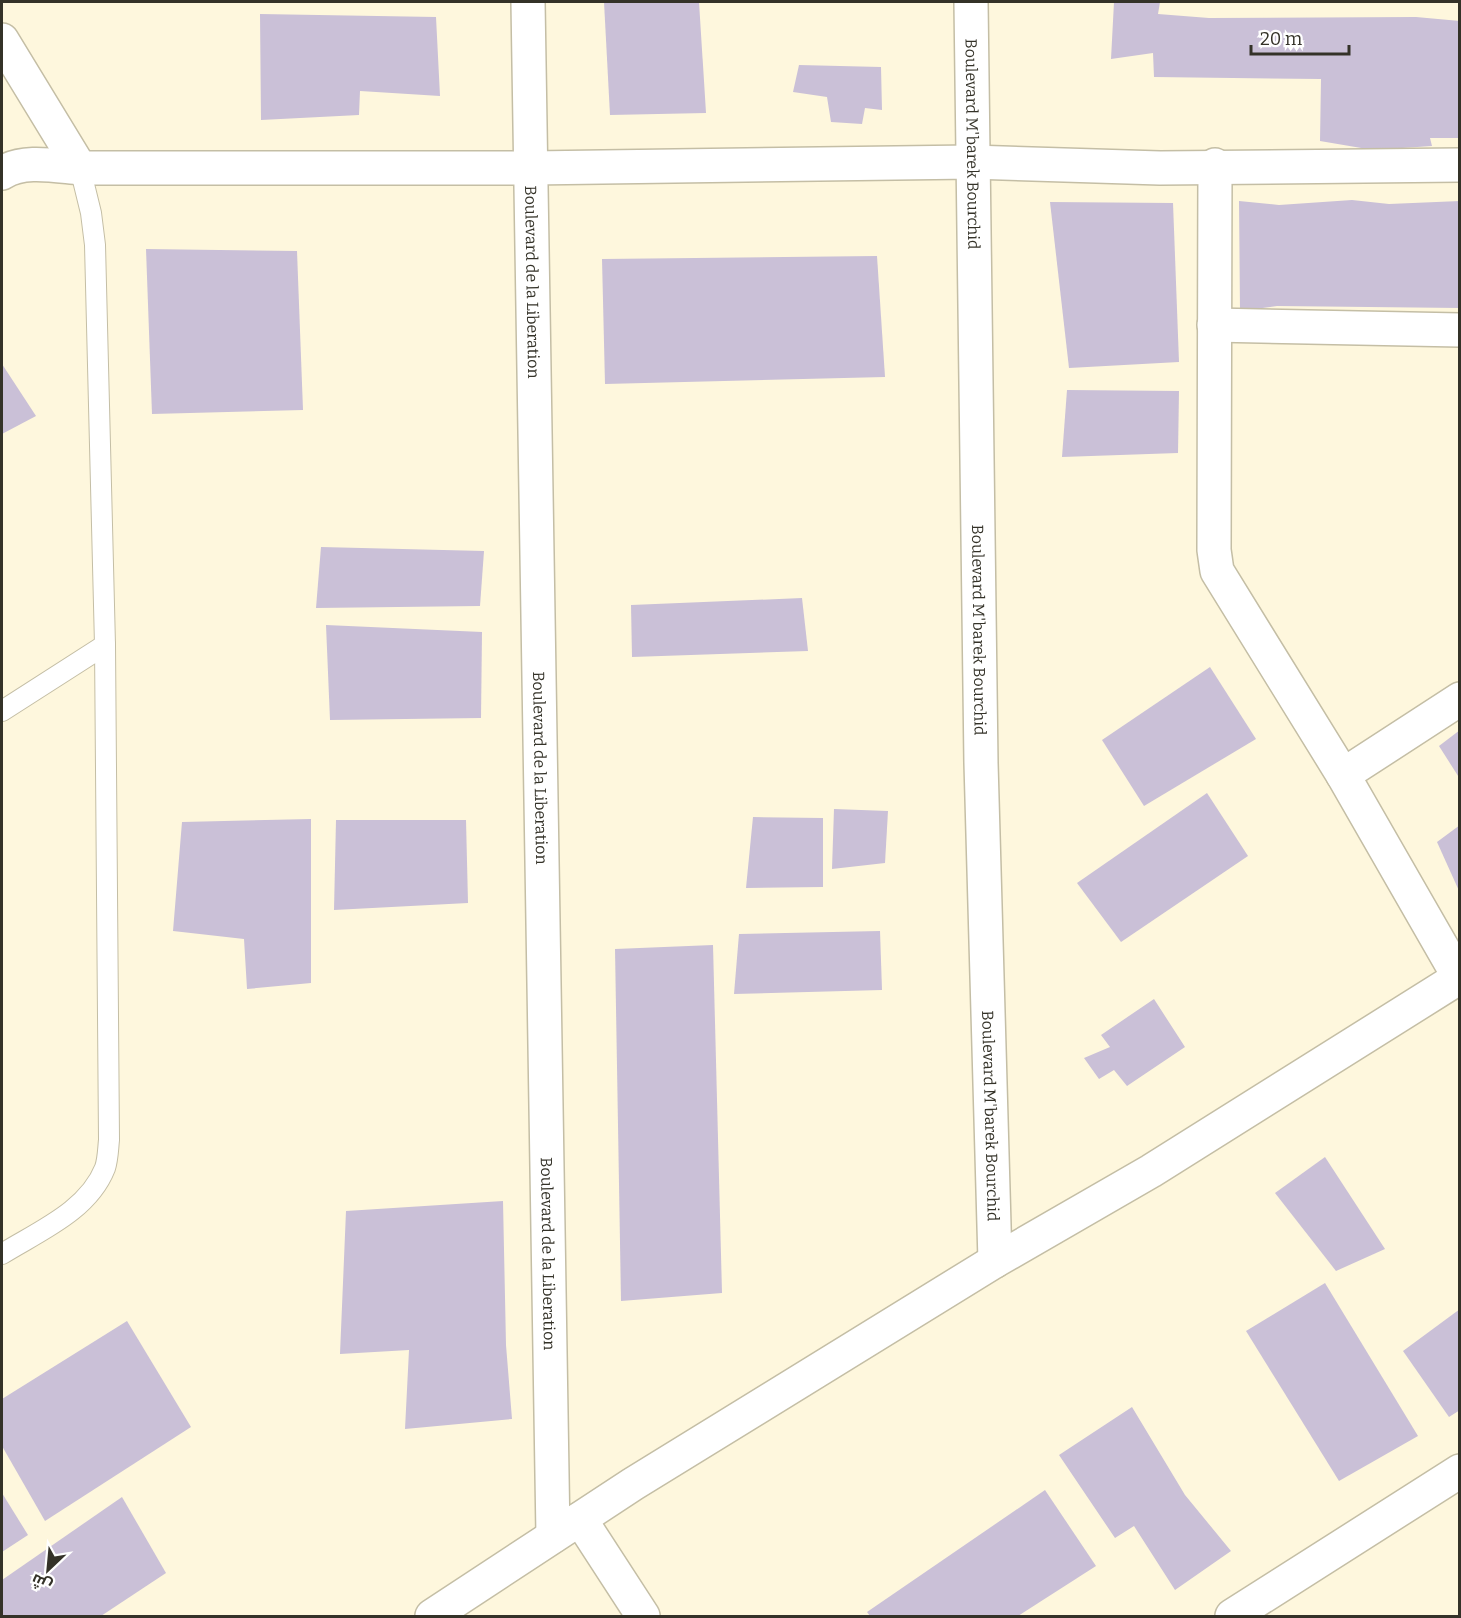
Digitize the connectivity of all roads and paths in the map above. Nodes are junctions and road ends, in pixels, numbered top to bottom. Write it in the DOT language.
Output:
graph roads {
  1 [pos="528,2"];
  2 [pos="971,2"];
  3 [pos="2,40"];
  4 [pos="972,162"];
  5 [pos="1215,165"];
  6 [pos="1460,165"];
  7 [pos="80,168"];
  8 [pos="531,168"];
  9 [pos="2,173"];
  10 [pos="1214,325"];
  11 [pos="1460,330"];
  12 [pos="105,645"];
  13 [pos="1460,699"];
  14 [pos="2,711"];
  15 [pos="1343,775"];
  16 [pos="1459,977"];
  17 [pos="2,1254"];
  18 [pos="995,1261"];
  19 [pos="1460,1471"];
  20 [pos="566,1528"];
  21 [pos="432,1617"];
  22 [pos="643,1617"];
  23 [pos="1232,1617"];
  1 -- 8 [label="street, Boulevard de la Liberation"];
  2 -- 4 [label="street, Boulevard M'barek Bourchid"];
  3 -- 7 [label="street"];
  4 -- 5 [label="street"];
  4 -- 8 [label="street"];
  4 -- 18 [label="street, Boulevard M'barek Bourchid"];
  5 -- 6 [label="street"];
  5 -- 10 [label="street"];
  7 -- 8 [label="street"];
  7 -- 9 [label="street"];
  7 -- 12 [label="lane"];
  8 -- 20 [label="street, Boulevard de la Liberation"];
  10 -- 11 [label="street"];
  10 -- 15 [label="street"];
  12 -- 14 [label="lane"];
  12 -- 17 [label="lane"];
  13 -- 15 [label="street"];
  15 -- 16 [label="street"];
  16 -- 18 [label="street"];
  18 -- 20 [label="street"];
  19 -- 23 [label="street"];
  20 -- 21 [label="street"];
  20 -- 22 [label="street"];
}
